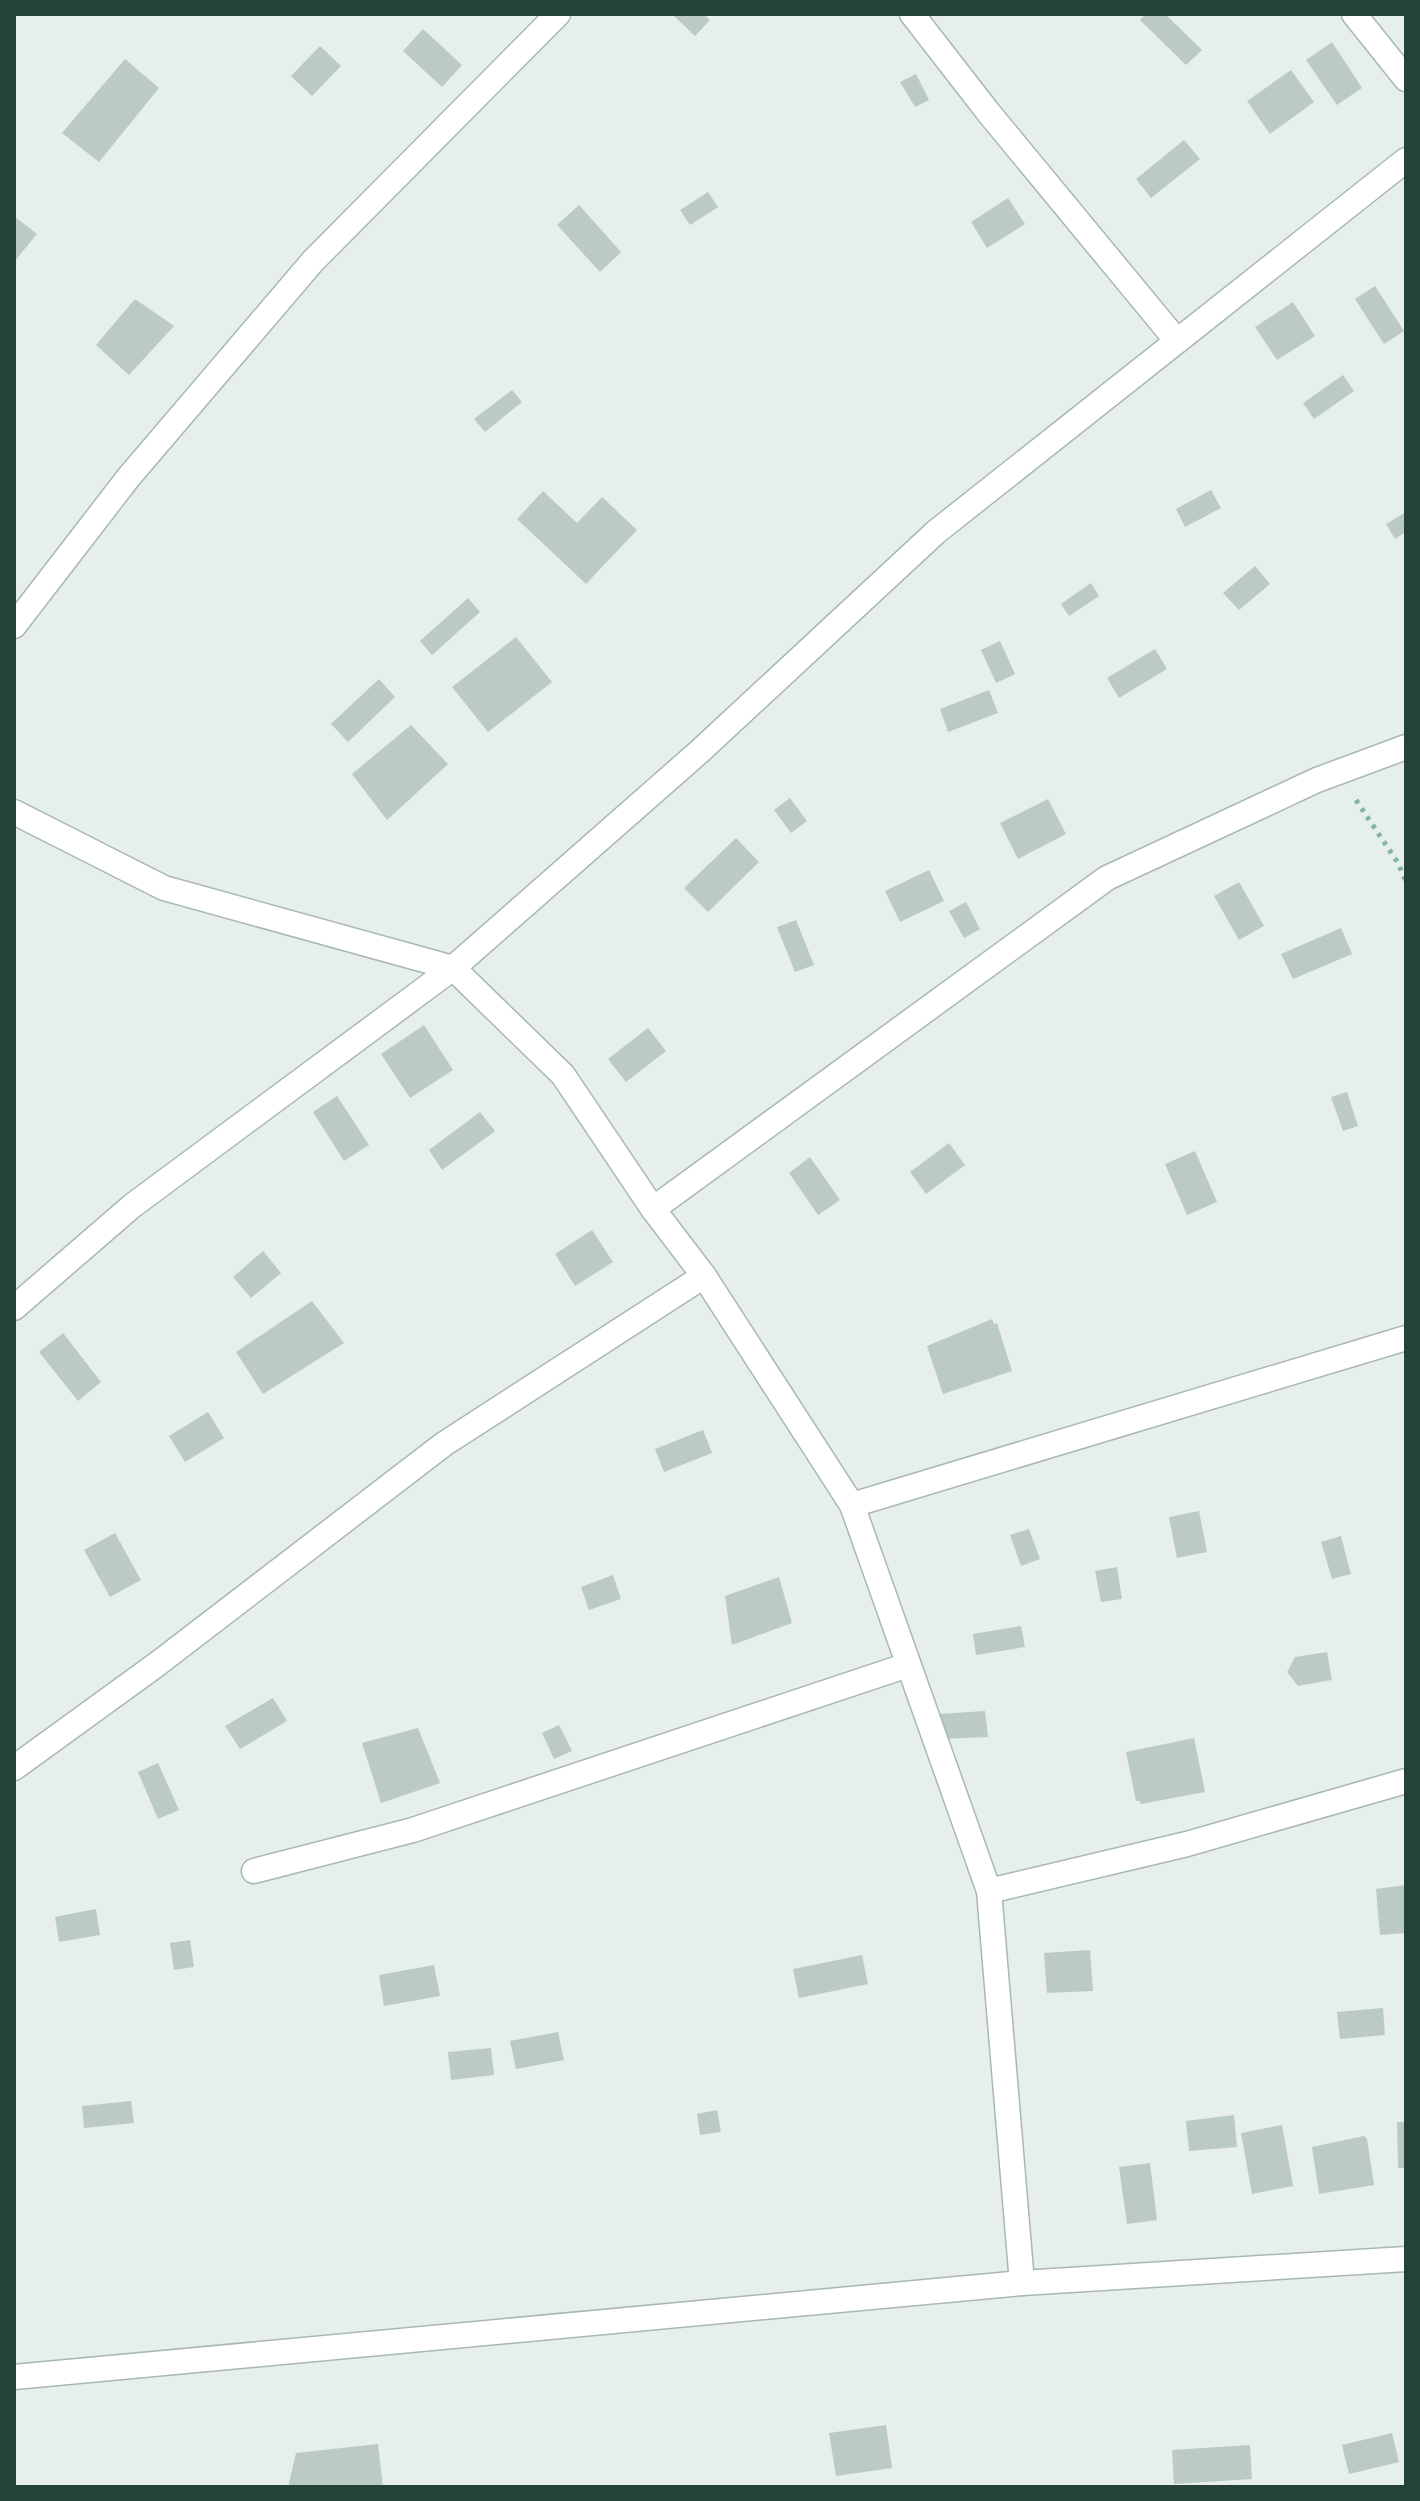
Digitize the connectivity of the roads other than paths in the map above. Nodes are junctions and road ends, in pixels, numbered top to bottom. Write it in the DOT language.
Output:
graph roads {
  1 [pos="558,14"];
  2 [pos="912,14"];
  3 [pos="1354,14"];
  4 [pos="1406,79"];
  5 [pos="1406,160"];
  6 [pos="1177,341"];
  7 [pos="14,626"];
  8 [pos="1406,747"];
  9 [pos="14,812"];
  10 [pos="453,968"];
  11 [pos="653,1209"];
  12 [pos="704,1276"];
  13 [pos="14,1308"];
  14 [pos="1406,1338"];
  15 [pos="852,1505"];
  16 [pos="908,1665"];
  17 [pos="14,1768"];
  18 [pos="1406,1781"];
  19 [pos="254,1871"];
  20 [pos="989,1891"];
  21 [pos="1406,2259"];
  22 [pos="1022,2283"];
  23 [pos="14,2377"];
  1 -- 7 [label="street"];
  2 -- 6 [label="street"];
  3 -- 4 [label="street"];
  5 -- 6 [label="street"];
  6 -- 10 [label="street"];
  8 -- 11 [label="street"];
  9 -- 10 [label="street"];
  10 -- 11 [label="street"];
  10 -- 13 [label="street"];
  11 -- 12 [label="street"];
  12 -- 15 [label="street"];
  12 -- 17 [label="street"];
  14 -- 15 [label="street"];
  15 -- 16 [label="street"];
  16 -- 19 [label="street"];
  16 -- 20 [label="street"];
  18 -- 20 [label="street"];
  20 -- 22 [label="street"];
  21 -- 22 [label="street"];
  22 -- 23 [label="street"];
}
